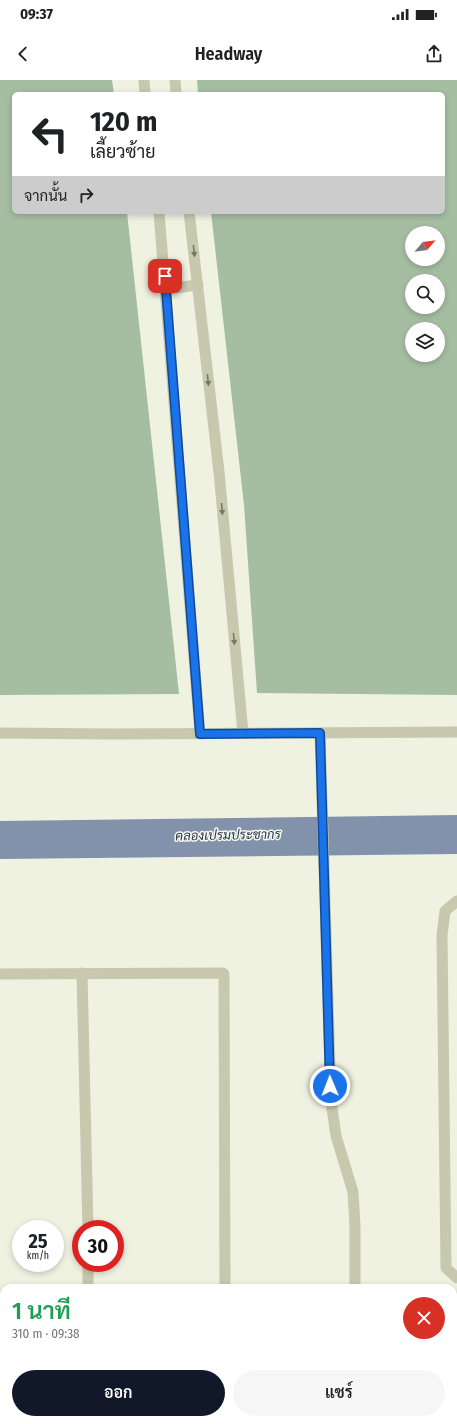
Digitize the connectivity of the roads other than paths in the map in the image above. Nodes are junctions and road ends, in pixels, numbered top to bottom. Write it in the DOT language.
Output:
graph roads {
  1 [pos="144,80"];
  2 [pos="175,80"];
  3 [pos="145,92"];
  4 [pos="176,92"];
  5 [pos="159,214"];
  6 [pos="189,214"];
  7 [pos="198,285"];
  8 [pos="166,289"];
  9 [pos="457,732"];
  10 [pos="0,733"];
  11 [pos="243,733"];
  12 [pos="320,733"];
  13 [pos="200,734"];
  14 [pos="457,901"];
  15 [pos="82,973"];
  16 [pos="0,974"];
  17 [pos="88,1220"];
  18 [pos="88,1272"];
  19 [pos="457,1278"];
  20 [pos="88,1284"];
  21 [pos="225,1284"];
  22 [pos="355,1284"];
  1 -- 3 [label="street"];
  2 -- 4 [label="street"];
  5 -- 8 [label="street"];
  6 -- 7 [label="street, one-way"];
  7 -- 8 [label="street"];
  7 -- 11 [label="street, one-way"];
  8 -- 13 [label="street"];
  9 -- 12 [label="street"];
  10 -- 13 [label="street"];
  11 -- 12 [label="street"];
  11 -- 13 [label="street"];
  12 -- 22 [label="street"];
  14 -- 19 [label="street"];
  15 -- 16 [label="street"];
  15 -- 17 [label="street"];
  15 -- 21 [label="street"];
  18 -- 20 [label="street"];
}
